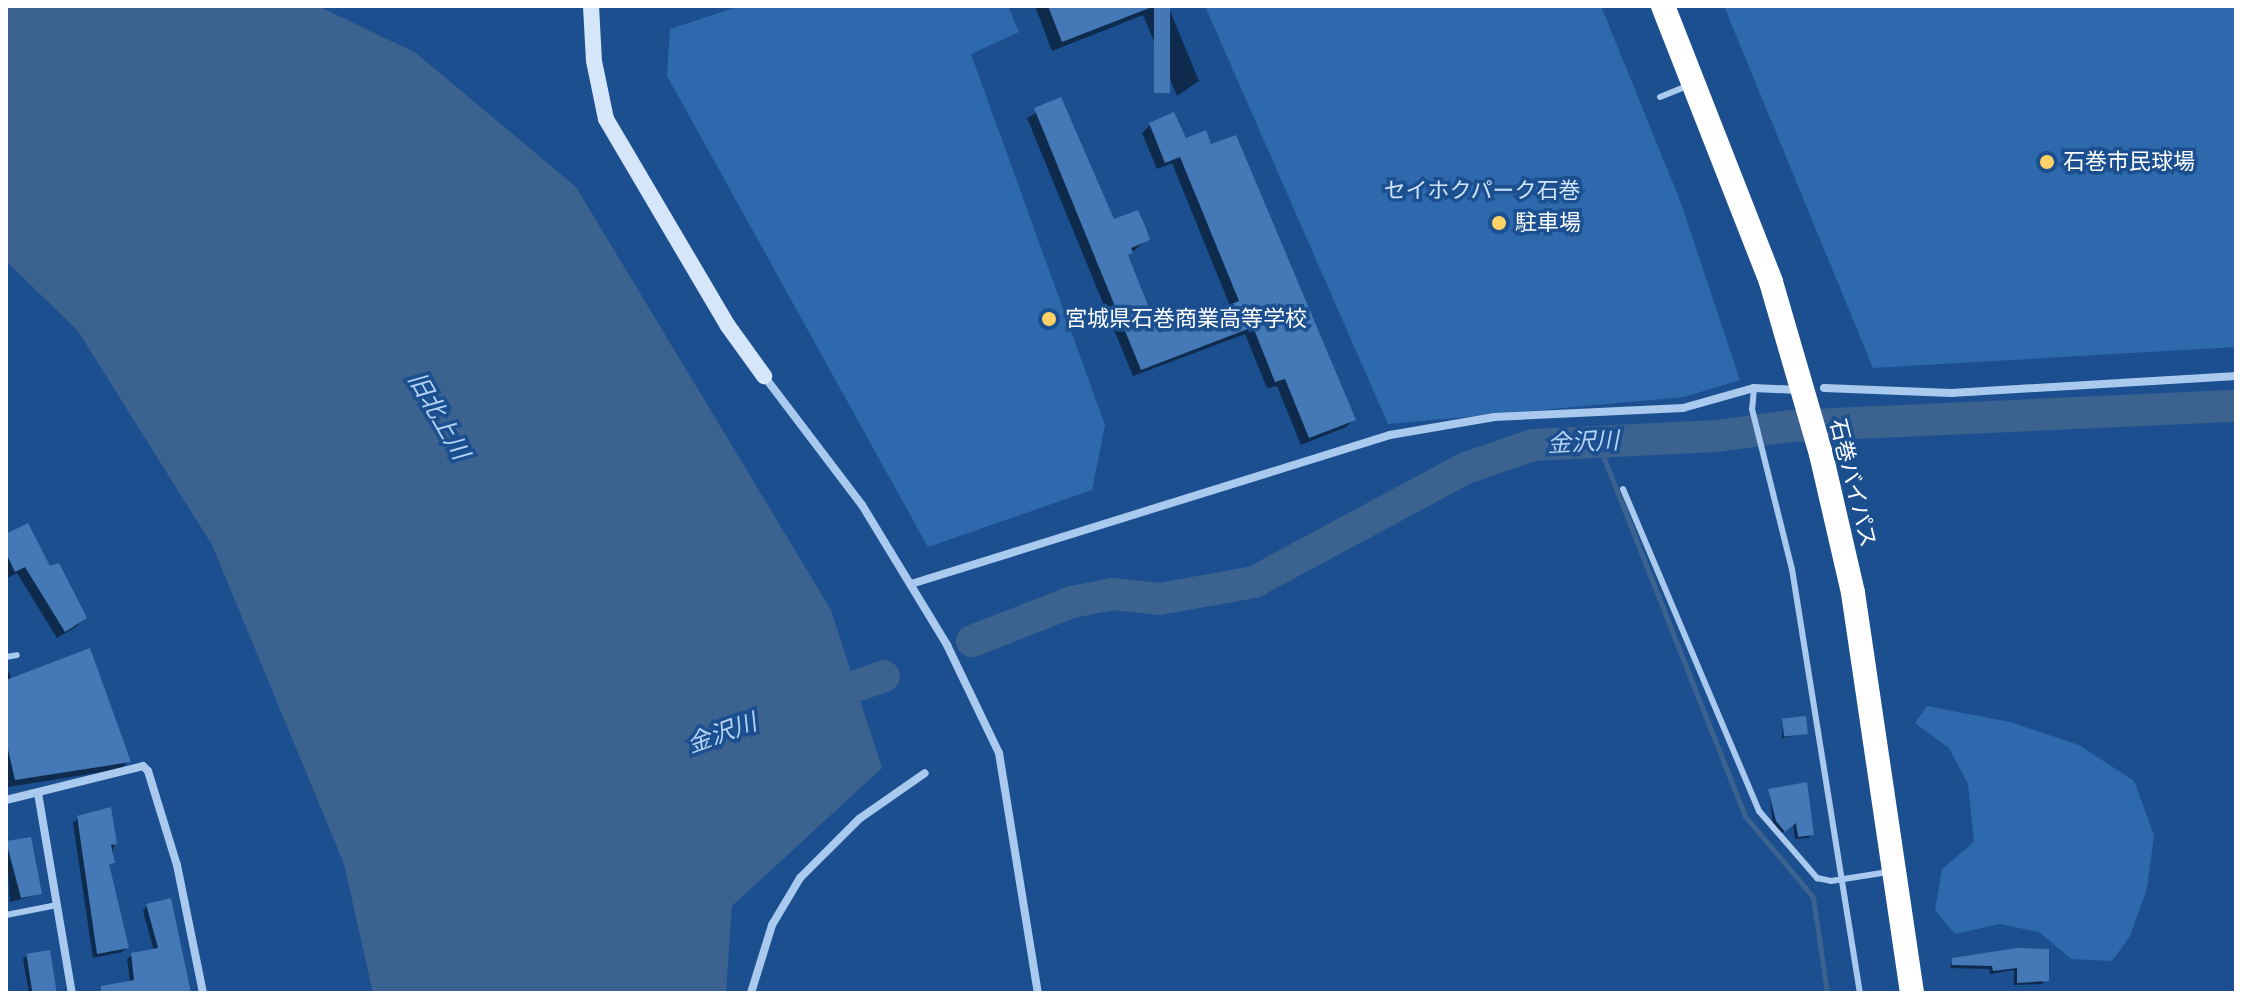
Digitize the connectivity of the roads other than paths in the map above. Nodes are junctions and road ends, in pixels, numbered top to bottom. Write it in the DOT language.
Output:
graph roads {
  1 [pos="591,6"];
  2 [pos="1663,6"];
  3 [pos="1694,83"];
  4 [pos="1660,97"];
  5 [pos="764,376"];
  6 [pos="2236,376"];
  7 [pos="1754,388"];
  8 [pos="1811,394"];
  9 [pos="1623,489"];
  10 [pos="911,584"];
  11 [pos="17,655"];
  12 [pos="6,657"];
  13 [pos="925,773"];
  14 [pos="38,793"];
  15 [pos="6,800"];
  16 [pos="1896,870"];
  17 [pos="1844,879"];
  18 [pos="57,905"];
  19 [pos="6,915"];
  20 [pos="72,993"];
  21 [pos="203,993"];
  22 [pos="751,993"];
  23 [pos="1038,993"];
  24 [pos="1860,993"];
  25 [pos="1912,993"];
  1 -- 5 [label="street"];
  2 -- 3 [label="highway, 石巻バイパス"];
  3 -- 4 [label="lane"];
  3 -- 8 [label="highway, 石巻バイパス"];
  5 -- 10 [label="street"];
  6 -- 8 [label="street"];
  7 -- 8 [label="street"];
  7 -- 10 [label="street"];
  7 -- 17 [label="lane"];
  8 -- 16 [label="highway, 石巻バイパス"];
  9 -- 17 [label="lane"];
  10 -- 23 [label="street"];
  11 -- 12 [label="lane"];
  13 -- 22 [label="street"];
  14 -- 15 [label="street"];
  14 -- 18 [label="street"];
  14 -- 21 [label="street"];
  16 -- 17 [label="lane"];
  16 -- 25 [label="highway, 石巻バイパス"];
  17 -- 24 [label="lane"];
  18 -- 19 [label="lane"];
  18 -- 20 [label="street"];
}
